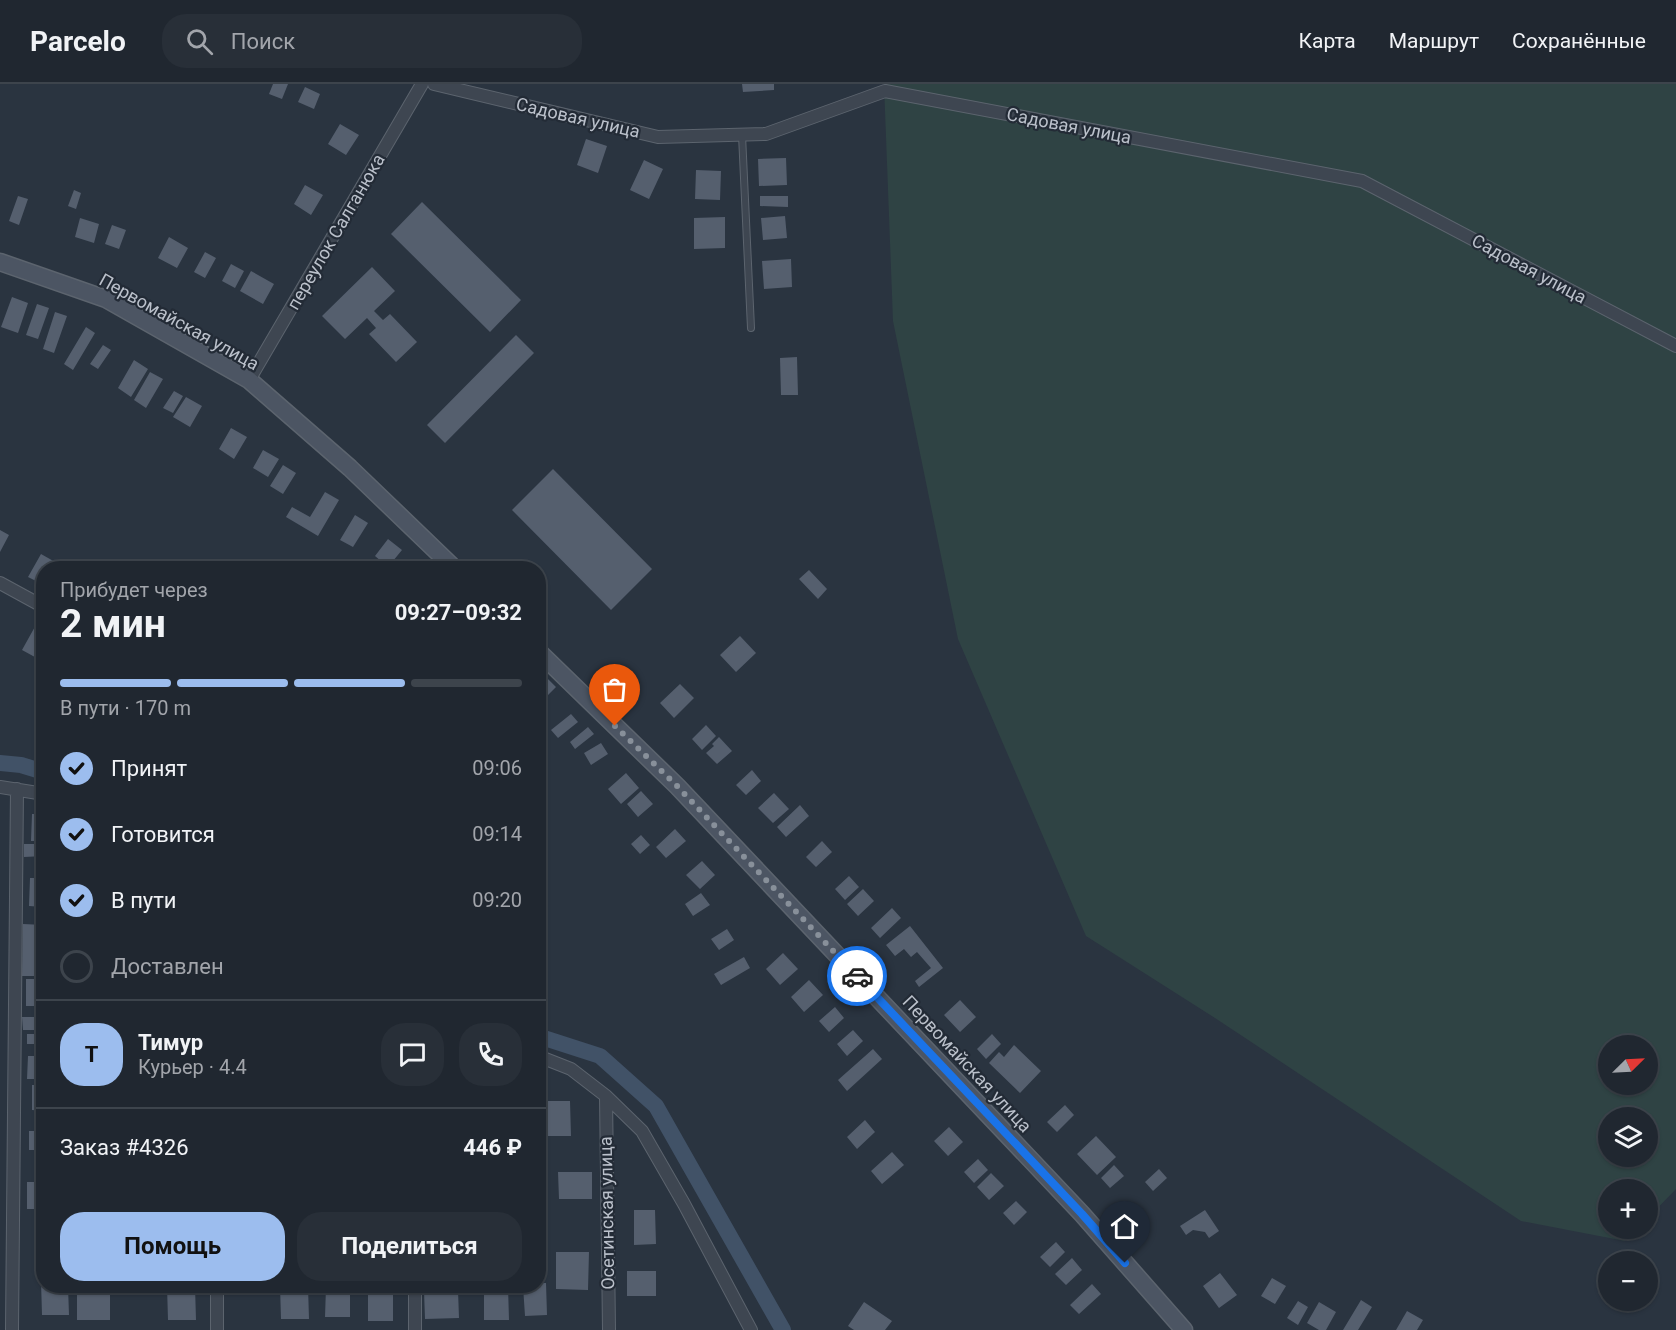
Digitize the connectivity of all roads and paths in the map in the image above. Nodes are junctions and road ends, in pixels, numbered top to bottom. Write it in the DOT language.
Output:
graph roads {
  1 [pos="422,84"];
  2 [pos="434,84"];
  3 [pos="742,135"];
  4 [pos="0,262"];
  5 [pos="751,328"];
  6 [pos="1676,346"];
  7 [pos="249,380"];
  8 [pos="447,561"];
  9 [pos="0,583"];
  10 [pos="36,603"];
  11 [pos="546,659"];
  12 [pos="0,787"];
  13 [pos="17,789"];
  14 [pos="36,793"];
  15 [pos="546,1059"];
  16 [pos="606,1096"];
  17 [pos="216,1293"];
  18 [pos="416,1293"];
  19 [pos="12,1330"];
  20 [pos="217,1330"];
  21 [pos="415,1330"];
  22 [pos="609,1330"];
  23 [pos="751,1330"];
  24 [pos="1184,1330"];
  1 -- 7 [label="street, переулок Салганюка"];
  2 -- 3 [label="street, Садовая улица"];
  3 -- 5 [label="lane"];
  3 -- 6 [label="street, Садовая улица"];
  4 -- 7 [label="main road, Первомайская улица"];
  7 -- 8 [label="main road, Первомайская улица"];
  9 -- 10 [label="street"];
  11 -- 24 [label="main road, Первомайская улица"];
  12 -- 13 [label="street"];
  13 -- 14 [label="street"];
  13 -- 19 [label="street"];
  15 -- 16 [label="street"];
  16 -- 22 [label="street, Осетинская улица"];
  16 -- 23 [label="street"];
  17 -- 20 [label="street"];
  18 -- 21 [label="street"];
}
